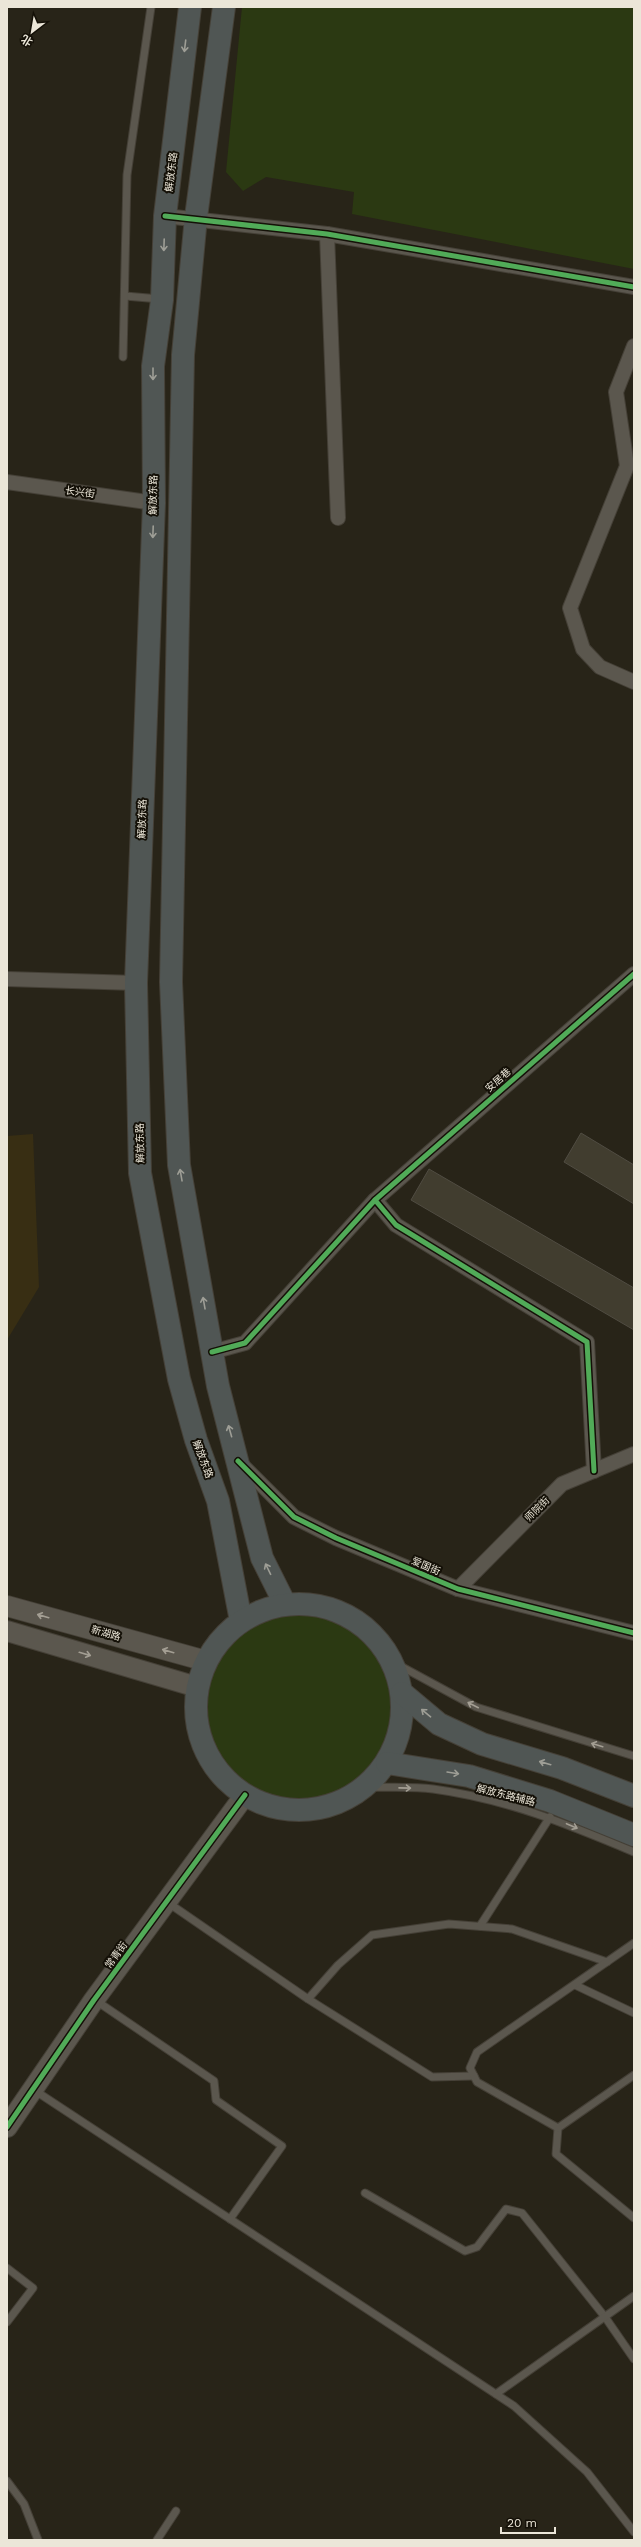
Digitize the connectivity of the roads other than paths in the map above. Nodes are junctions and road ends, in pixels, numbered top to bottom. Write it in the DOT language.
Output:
graph roads {
  1 [pos="151,7"];
  2 [pos="190,7"];
  3 [pos="224,7"];
  4 [pos="165,216"];
  5 [pos="196,217"];
  6 [pos="327,234"];
  7 [pos="634,287"];
  8 [pos="124,296"];
  9 [pos="162,300"];
  10 [pos="634,346"];
  11 [pos="124,357"];
  12 [pos="7,482"];
  13 [pos="154,503"];
  14 [pos="338,518"];
  15 [pos="634,682"];
  16 [pos="634,974"];
  17 [pos="7,979"];
  18 [pos="136,983"];
  19 [pos="374,1200"];
  20 [pos="212,1352"];
  21 [pos="634,1454"];
  22 [pos="238,1461"];
  23 [pos="594,1471"];
  24 [pos="458,1589"];
  25 [pos="285,1604"];
  26 [pos="7,1606"];
  27 [pos="242,1621"];
  28 [pos="7,1631"];
  29 [pos="634,1633"];
  30 [pos="206,1661"];
  31 [pos="393,1662"];
  32 [pos="197,1687"];
  33 [pos="402,1693"];
  34 [pos="634,1756"];
  35 [pos="387,1763"];
  36 [pos="366,1787"];
  37 [pos="245,1795"];
  38 [pos="634,1796"];
  39 [pos="550,1816"];
  40 [pos="634,1835"];
  41 [pos="634,1852"];
  42 [pos="167,1901"];
  43 [pos="480,1926"];
  44 [pos="634,1943"];
  45 [pos="608,1962"];
  46 [pos="575,1985"];
  47 [pos="308,1999"];
  48 [pos="94,2000"];
  49 [pos="634,2013"];
  50 [pos="634,2075"];
  51 [pos="474,2076"];
  52 [pos="32,2089"];
  53 [pos="7,2128"];
  54 [pos="558,2128"];
  55 [pos="365,2193"];
  56 [pos="634,2218"];
  57 [pos="230,2219"];
  58 [pos="7,2268"];
  59 [pos="634,2296"];
  60 [pos="605,2317"];
  61 [pos="7,2322"];
  62 [pos="634,2359"];
  63 [pos="496,2394"];
  64 [pos="7,2481"];
  65 [pos="176,2511"];
  66 [pos="631,2523"];
  67 [pos="634,2532"];
  68 [pos="38,2540"];
  69 [pos="158,2540"];
  1 -- 8 [label="lane"];
  2 -- 4 [label="main road, 解放东路, one-way"];
  3 -- 5 [label="main road"];
  4 -- 5 [label="street"];
  4 -- 9 [label="main road, 解放东路, one-way"];
  5 -- 6 [label="street"];
  20 -- 5 [label="main road, one-way"];
  6 -- 7 [label="street"];
  6 -- 14 [label="street"];
  8 -- 9 [label="lane"];
  8 -- 11 [label="lane"];
  9 -- 13 [label="main road, 解放东路, one-way"];
  10 -- 15 [label="street"];
  12 -- 13 [label="street, 长兴街"];
  13 -- 18 [label="main road, 解放东路, one-way"];
  16 -- 19 [label="street, 安居巷"];
  17 -- 18 [label="street"];
  18 -- 27 [label="main road, 解放东路"];
  19 -- 20 [label="street, 安居巷"];
  19 -- 23 [label="street"];
  22 -- 20 [label="main road, one-way"];
  21 -- 23 [label="street, 师院街"];
  22 -- 24 [label="street, 爱国街"];
  25 -- 22 [label="main road, one-way"];
  23 -- 24 [label="street, 师院街"];
  24 -- 29 [label="street, 爱国街"];
  25 -- 27 [label="main road"];
  25 -- 31 [label="main road"];
  30 -- 26 [label="street, 新湖路, one-way"];
  27 -- 30 [label="main road"];
  28 -- 32 [label="street, one-way"];
  30 -- 32 [label="main road"];
  31 -- 33 [label="main road"];
  34 -- 31 [label="lane, one-way"];
  32 -- 37 [label="main road"];
  33 -- 35 [label="main road"];
  38 -- 33 [label="main road, one-way"];
  35 -- 36 [label="main road"];
  35 -- 40 [label="main road, one-way"];
  36 -- 37 [label="main road"];
  36 -- 39 [label="lane, 解放东路辅路, one-way"];
  37 -- 42 [label="street, 常青街"];
  39 -- 41 [label="lane, 解放东路辅路, one-way"];
  39 -- 43 [label="lane"];
  42 -- 47 [label="lane"];
  42 -- 48 [label="street, 常青街"];
  43 -- 45 [label="lane"];
  43 -- 47 [label="lane"];
  44 -- 45 [label="lane"];
  45 -- 46 [label="lane"];
  46 -- 49 [label="lane"];
  46 -- 51 [label="lane"];
  47 -- 51 [label="lane"];
  48 -- 52 [label="street, 常青街"];
  48 -- 57 [label="lane"];
  50 -- 54 [label="lane"];
  51 -- 54 [label="lane"];
  52 -- 53 [label="street, 常青街"];
  52 -- 57 [label="lane"];
  54 -- 56 [label="lane"];
  55 -- 60 [label="lane"];
  57 -- 63 [label="lane"];
  58 -- 61 [label="lane"];
  59 -- 60 [label="lane"];
  60 -- 62 [label="lane"];
  60 -- 63 [label="lane"];
  63 -- 66 [label="lane"];
  64 -- 68 [label="lane"];
  65 -- 69 [label="lane"];
  66 -- 67 [label="lane"];
}
